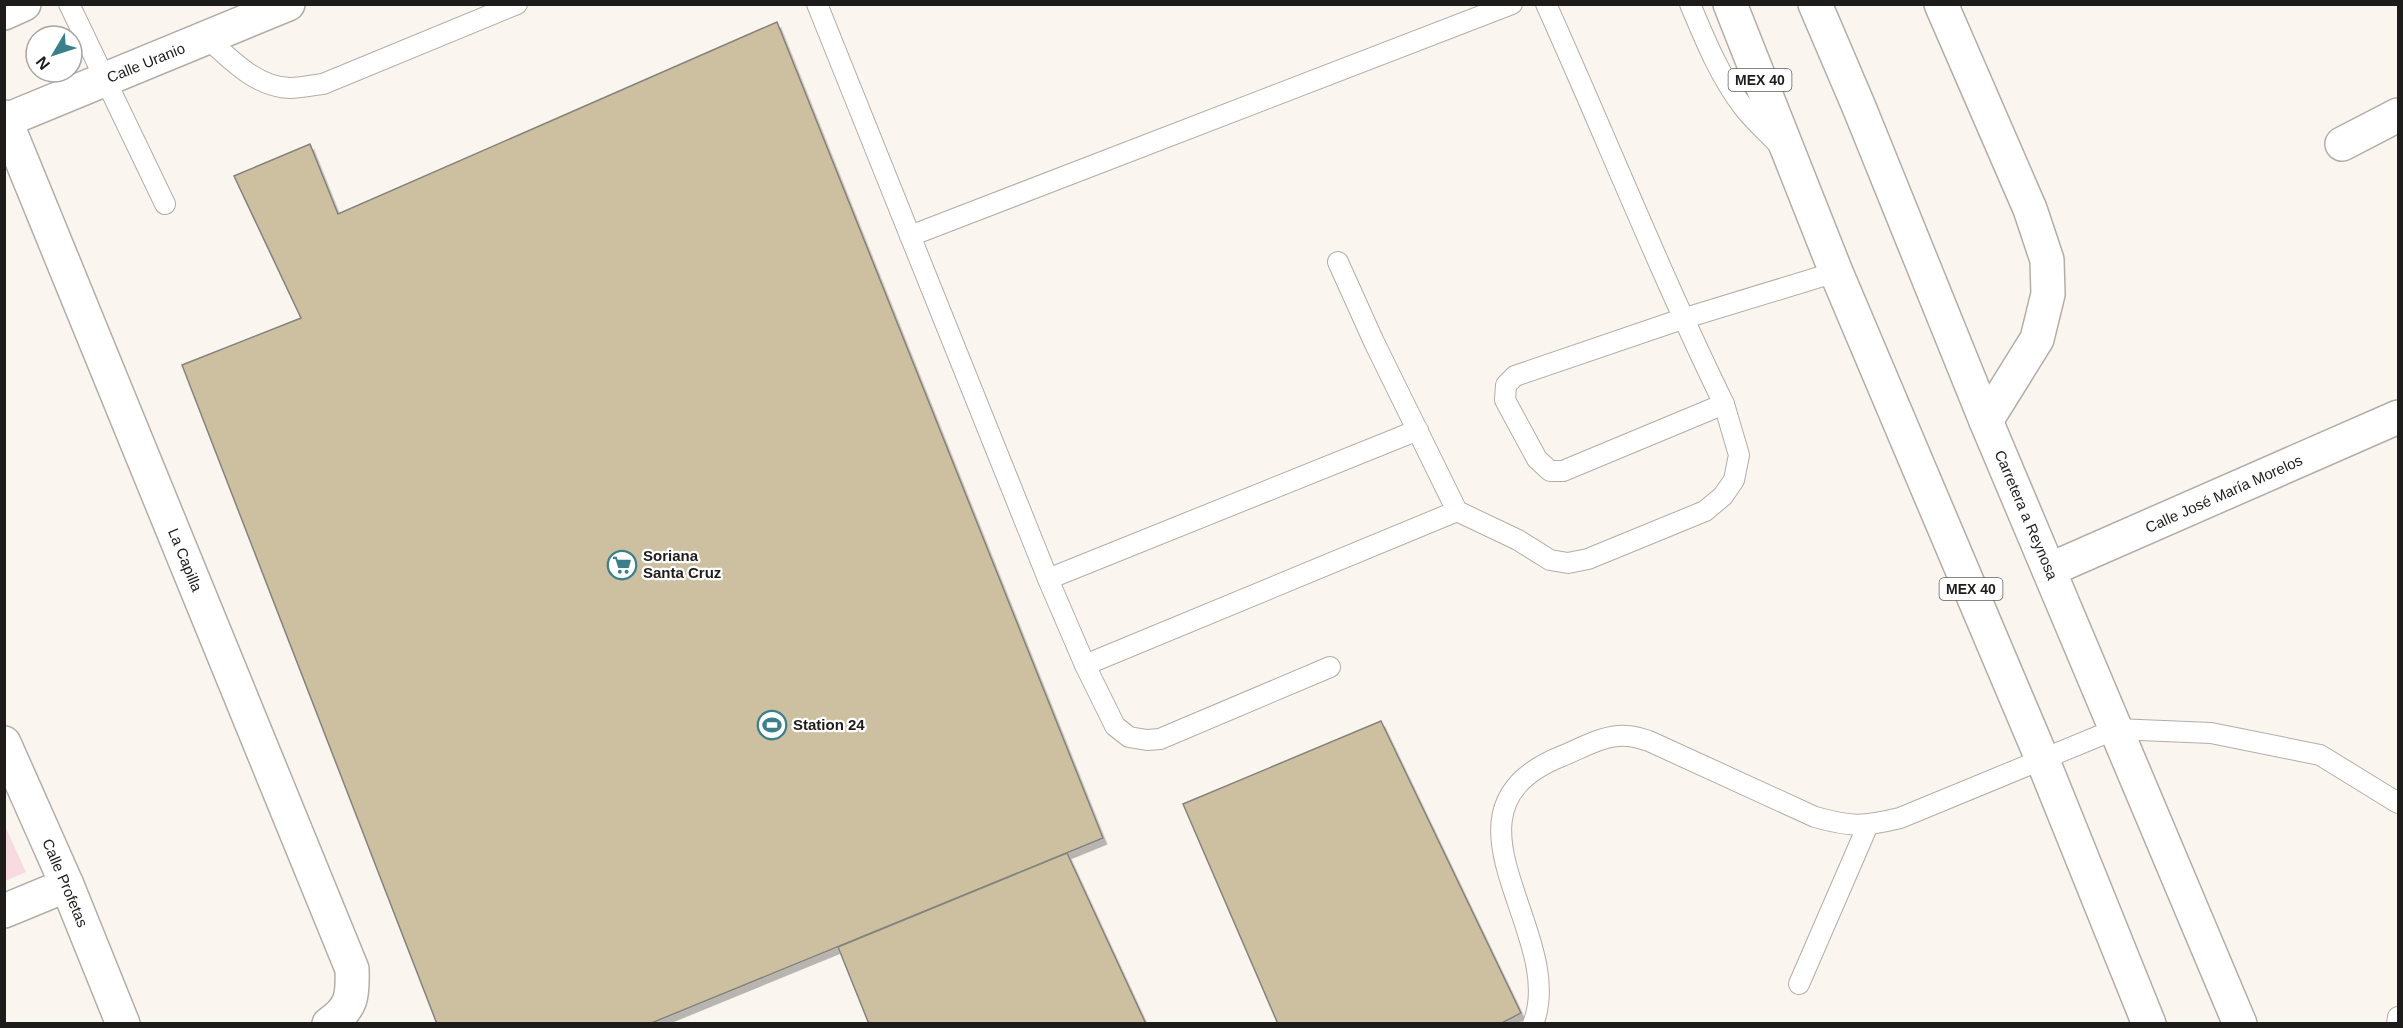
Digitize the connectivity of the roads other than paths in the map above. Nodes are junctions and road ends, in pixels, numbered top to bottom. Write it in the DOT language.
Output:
graph roads {
  1 [pos="24,4"];
  2 [pos="69,4"];
  3 [pos="288,4"];
  4 [pos="517,4"];
  5 [pos="817,4"];
  6 [pos="1512,4"];
  7 [pos="1546,4"];
  8 [pos="1690,4"];
  9 [pos="1730,4"];
  10 [pos="1792,4"];
  11 [pos="1815,4"];
  12 [pos="1941,4"];
  13 [pos="4,12"];
  14 [pos="207,38"];
  15 [pos="104,80"];
  16 [pos="1859,107"];
  17 [pos="2398,116"];
  18 [pos="5,119"];
  19 [pos="2342,144"];
  20 [pos="1790,156"];
  21 [pos="165,204"];
  22 [pos="910,236"];
  23 [pos="1338,262"];
  24 [pos="1836,272"];
  25 [pos="1682,319"];
  26 [pos="1724,404"];
  27 [pos="2398,417"];
  28 [pos="1986,421"];
  29 [pos="1418,430"];
  30 [pos="1457,511"];
  31 [pos="2049,570"];
  32 [pos="1048,579"];
  33 [pos="1085,666"];
  34 [pos="1330,667"];
  35 [pos="2116,729"];
  36 [pos="4,743"];
  37 [pos="2043,761"];
  38 [pos="2398,803"];
  39 [pos="1868,825"];
  40 [pos="67,885"];
  41 [pos="4,911"];
  42 [pos="2210,954"];
  43 [pos="1799,984"];
  44 [pos="339,1014"];
  45 [pos="2398,1017"];
  46 [pos="123,1023"];
  47 [pos="1533,1023"];
  48 [pos="2149,1023"];
  49 [pos="2224,1023"];
  50 [pos="2240,1023"];
  51 [pos="2397,1023"];
  1 -- 13 [label="street"];
  2 -- 15 [label="lane"];
  3 -- 14 [label="street, Calle Uranio"];
  4 -- 14 [label="lane"];
  5 -- 22 [label="lane"];
  6 -- 22 [label="lane"];
  7 -- 25 [label="lane"];
  8 -- 20 [label="lane"];
  9 -- 20 [label="street, MEX 40"];
  10 -- 16 [label="street"];
  11 -- 16 [label="street, Carretera a Reynosa"];
  12 -- 28 [label="street"];
  14 -- 15 [label="street, Calle Uranio"];
  15 -- 18 [label="street, Calle Uranio"];
  15 -- 21 [label="lane"];
  16 -- 28 [label="street, Carretera a Reynosa"];
  17 -- 19 [label="street"];
  18 -- 44 [label="street, La Capilla"];
  20 -- 24 [label="street, MEX 40"];
  22 -- 32 [label="lane"];
  23 -- 29 [label="lane"];
  24 -- 25 [label="lane"];
  24 -- 37 [label="street, MEX 40"];
  25 -- 26 [label="lane"];
  25 -- 26 [label="lane"];
  26 -- 30 [label="lane"];
  27 -- 31 [label="street, Calle José María Morelos"];
  28 -- 31 [label="street, Carretera a Reynosa"];
  29 -- 30 [label="lane"];
  29 -- 32 [label="lane"];
  30 -- 33 [label="lane"];
  31 -- 35 [label="street, Carretera a Reynosa"];
  32 -- 33 [label="lane"];
  33 -- 34 [label="lane"];
  35 -- 37 [label="lane"];
  35 -- 38 [label="lane"];
  35 -- 42 [label="street, Carretera a Reynosa"];
  36 -- 40 [label="street, Calle Profetas"];
  37 -- 39 [label="lane"];
  37 -- 48 [label="street, MEX 40"];
  39 -- 43 [label="lane"];
  39 -- 47 [label="lane"];
  40 -- 41 [label="street"];
  40 -- 46 [label="street, Calle Profetas"];
  42 -- 49 [label="street"];
  42 -- 50 [label="street, Carretera a Reynosa"];
  45 -- 51 [label="lane"];
}
